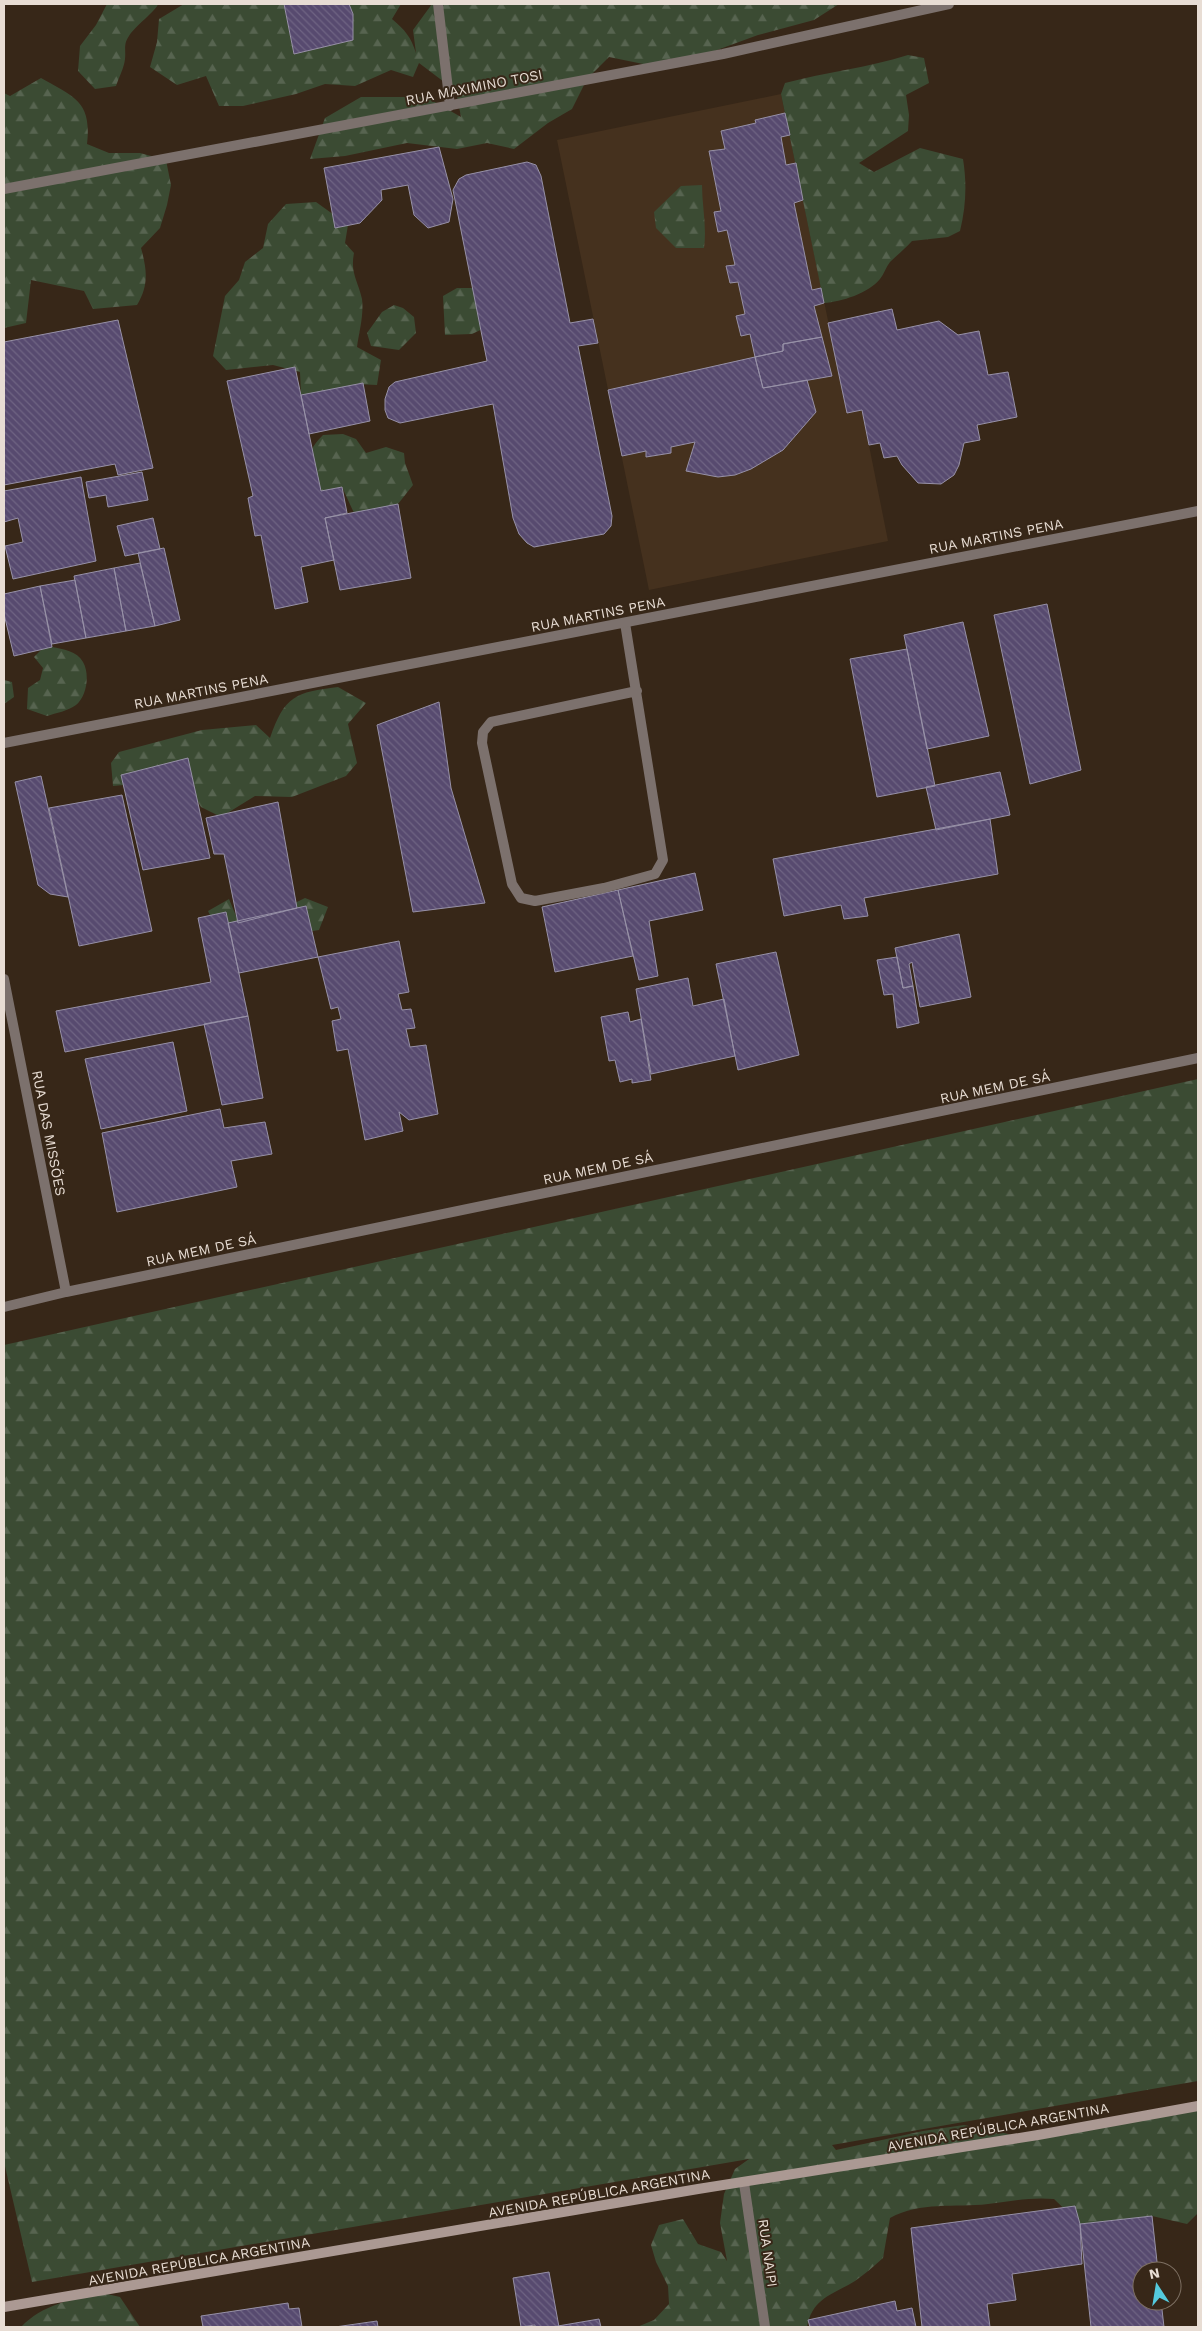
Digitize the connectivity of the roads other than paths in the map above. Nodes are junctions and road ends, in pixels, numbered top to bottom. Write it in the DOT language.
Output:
graph roads {
  1 [pos="438,4"];
  2 [pos="948,4"];
  3 [pos="450,106"];
  4 [pos="4,190"];
  5 [pos="1198,511"];
  6 [pos="625,622"];
  7 [pos="637,691"];
  8 [pos="4,743"];
  9 [pos="4,979"];
  10 [pos="1198,1058"];
  11 [pos="66,1292"];
  12 [pos="4,1307"];
  13 [pos="1198,2106"];
  14 [pos="744,2183"];
  15 [pos="4,2307"];
  16 [pos="765,2327"];
  1 -- 3 [label="street"];
  2 -- 3 [label="street, RUA MAXIMINO TOSI"];
  3 -- 4 [label="street, RUA MAXIMINO TOSI"];
  5 -- 6 [label="street, RUA MARTINS PENA"];
  6 -- 7 [label="street"];
  6 -- 8 [label="street, RUA MARTINS PENA"];
  7 -- 7 [label="street"];
  9 -- 11 [label="street, RUA DAS MISSÕES"];
  10 -- 11 [label="street, RUA MEM DE SÁ"];
  11 -- 12 [label="street, RUA MEM DE SÁ"];
  13 -- 14 [label="street, AVENIDA REPÚBLICA ARGENTINA"];
  14 -- 15 [label="street, AVENIDA REPÚBLICA ARGENTINA"];
  14 -- 16 [label="street, RUA NAIPI"];
}
